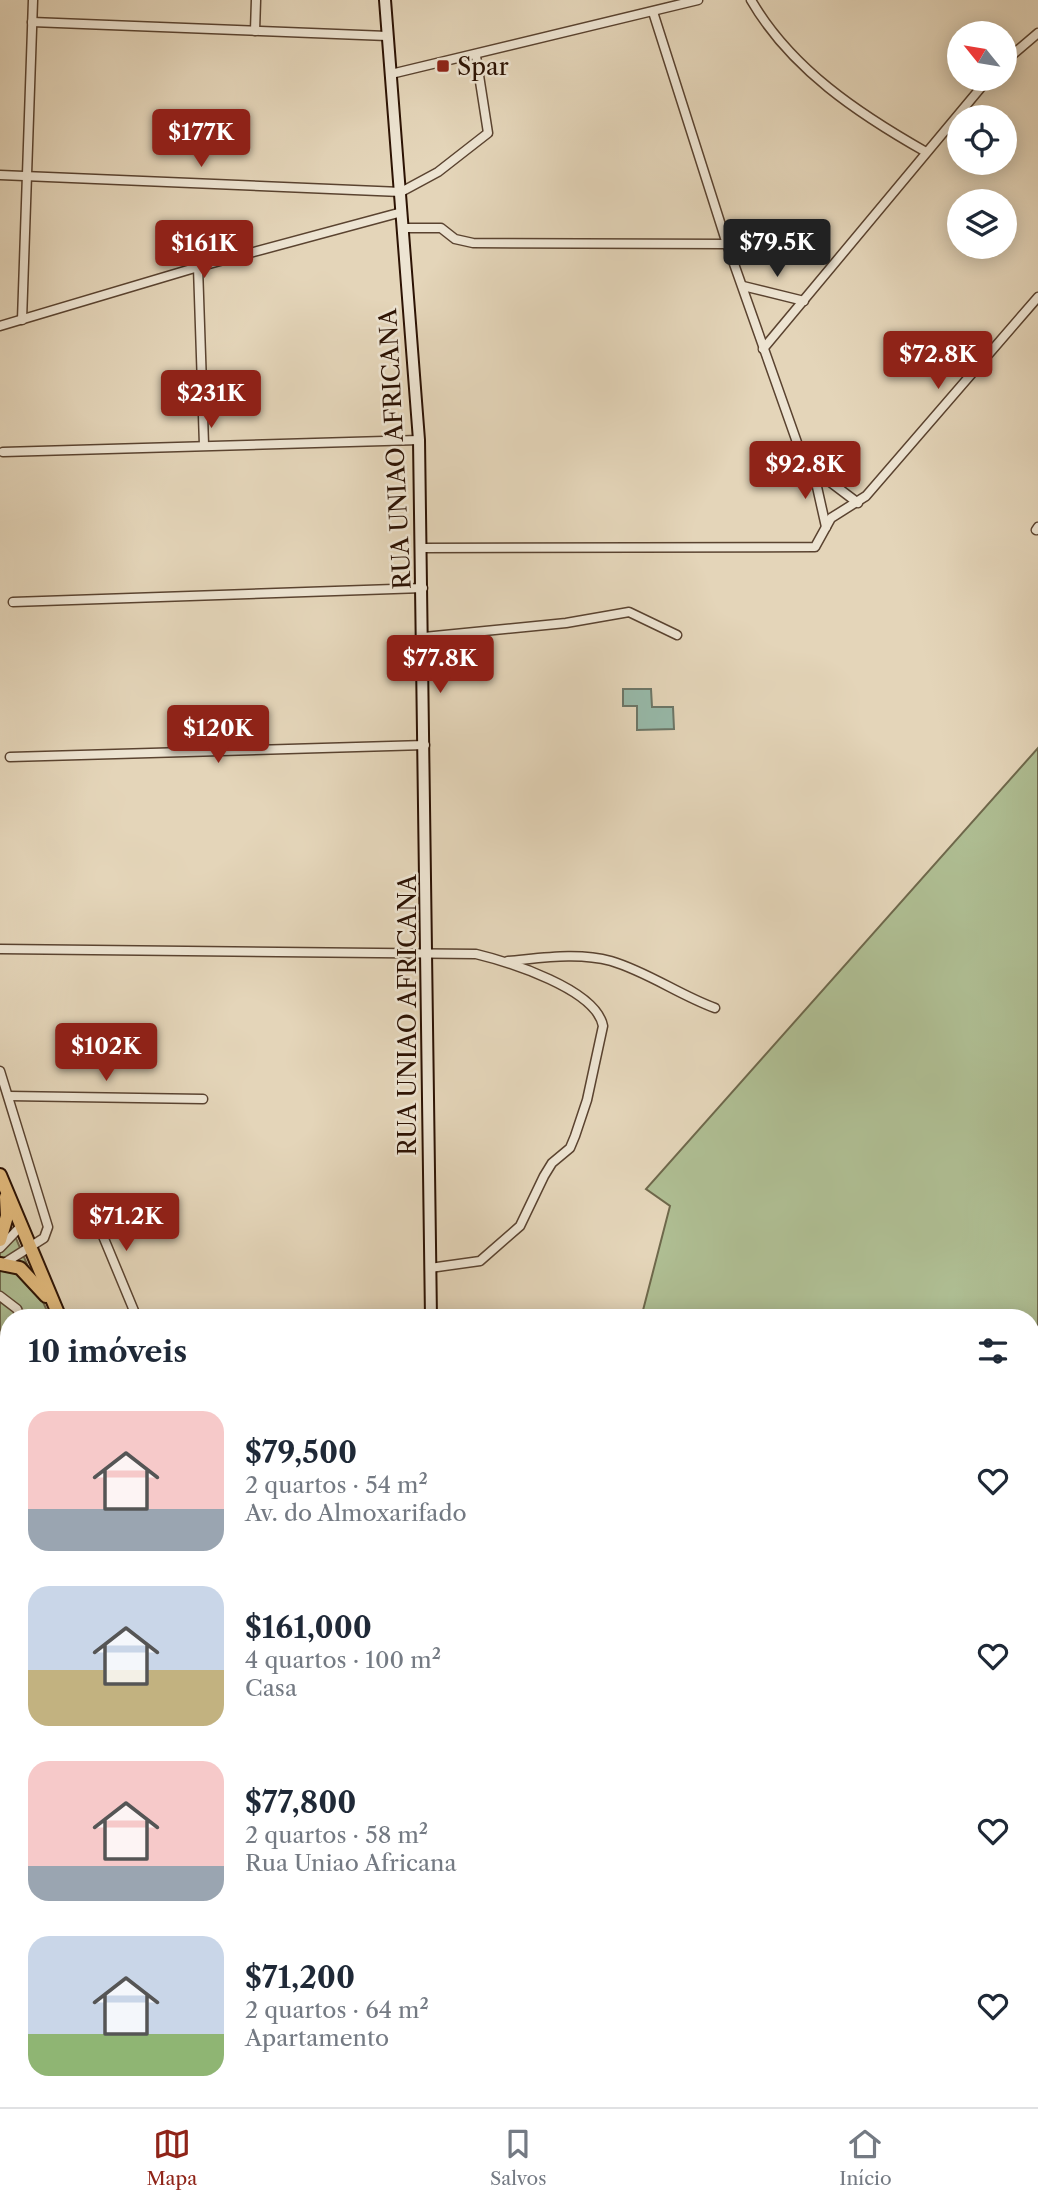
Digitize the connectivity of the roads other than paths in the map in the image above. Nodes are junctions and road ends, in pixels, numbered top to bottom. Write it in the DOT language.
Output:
graph roads {
  1 [pos="33,0"];
  2 [pos="256,0"];
  3 [pos="385,0"];
  4 [pos="698,0"];
  5 [pos="751,0"];
  6 [pos="653,12"];
  7 [pos="32,22"];
  8 [pos="255,31"];
  9 [pos="1038,33"];
  10 [pos="387,36"];
  11 [pos="1017,51"];
  12 [pos="476,55"];
  13 [pos="391,74"];
  14 [pos="979,91"];
  15 [pos="926,152"];
  16 [pos="0,175"];
  17 [pos="26,176"];
  18 [pos="401,192"];
  19 [pos="402,212"];
  20 [pos="403,228"];
  21 [pos="727,244"];
  22 [pos="198,267"];
  23 [pos="743,286"];
  24 [pos="1038,297"];
  25 [pos="804,301"];
  26 [pos="22,320"];
  27 [pos="0,326"];
  28 [pos="763,349"];
  29 [pos="419,440"];
  30 [pos="204,445"];
  31 [pos="3,452"];
  32 [pos="813,469"];
  33 [pos="858,503"];
  34 [pos="826,527"];
  35 [pos="422,548"];
  36 [pos="423,587"];
  37 [pos="13,602"];
  38 [pos="677,635"];
  39 [pos="424,637"];
  40 [pos="425,745"];
  41 [pos="10,757"];
  42 [pos="0,949"];
  43 [pos="428,952"];
  44 [pos="505,962"];
  45 [pos="715,1008"];
  46 [pos="0,1071"];
  47 [pos="9,1096"];
  48 [pos="203,1099"];
  49 [pos="3,1181"];
  50 [pos="88,1200"];
  51 [pos="22,1225"];
  52 [pos="0,1240"];
  53 [pos="0,1248"];
  54 [pos="32,1248"];
  55 [pos="0,1265"];
  56 [pos="430,1268"];
  57 [pos="0,1296"];
  58 [pos="17,1309"];
  59 [pos="56,1309"];
  60 [pos="57,1309"];
  61 [pos="133,1309"];
  62 [pos="431,1309"];
  1 -- 7 [label="street"];
  2 -- 8 [label="street"];
  3 -- 10 [label="main road, RUA UNIAO AFRICANA"];
  4 -- 6 [label="street"];
  5 -- 15 [label="street"];
  6 -- 12 [label="street"];
  6 -- 21 [label="street"];
  7 -- 8 [label="street"];
  7 -- 17 [label="street"];
  8 -- 10 [label="street"];
  9 -- 11 [label="street"];
  10 -- 13 [label="main road, RUA UNIAO AFRICANA"];
  12 -- 13 [label="street"];
  12 -- 18 [label="street"];
  13 -- 18 [label="main road, RUA UNIAO AFRICANA"];
  14 -- 15 [label="street"];
  15 -- 25 [label="street"];
  16 -- 17 [label="street"];
  17 -- 18 [label="street"];
  17 -- 26 [label="street"];
  18 -- 19 [label="main road, RUA UNIAO AFRICANA"];
  19 -- 20 [label="main road, RUA UNIAO AFRICANA"];
  19 -- 22 [label="street"];
  20 -- 21 [label="street"];
  20 -- 29 [label="main road, RUA UNIAO AFRICANA"];
  21 -- 23 [label="street"];
  22 -- 26 [label="street"];
  22 -- 30 [label="street"];
  23 -- 25 [label="street"];
  23 -- 28 [label="street"];
  24 -- 33 [label="street"];
  25 -- 28 [label="street"];
  26 -- 27 [label="street"];
  28 -- 32 [label="street"];
  29 -- 30 [label="street"];
  29 -- 35 [label="main road, RUA UNIAO AFRICANA"];
  30 -- 31 [label="street"];
  32 -- 33 [label="street"];
  32 -- 34 [label="street"];
  33 -- 34 [label="street"];
  34 -- 35 [label="street"];
  35 -- 36 [label="main road, RUA UNIAO AFRICANA"];
  36 -- 37 [label="street"];
  36 -- 39 [label="main road, RUA UNIAO AFRICANA"];
  38 -- 39 [label="street"];
  39 -- 40 [label="main road, RUA UNIAO AFRICANA"];
  40 -- 41 [label="street"];
  40 -- 43 [label="main road, RUA UNIAO AFRICANA"];
  42 -- 43 [label="street"];
  43 -- 44 [label="street"];
  43 -- 56 [label="main road, RUA UNIAO AFRICANA"];
  44 -- 45 [label="street"];
  44 -- 56 [label="street"];
  46 -- 47 [label="street"];
  47 -- 48 [label="street"];
  47 -- 54 [label="street"];
  49 -- 51 [label="main road"];
  49 -- 52 [label="main road"];
  50 -- 61 [label="street"];
  51 -- 53 [label="street"];
  51 -- 54 [label="main road"];
  54 -- 55 [label="street"];
  54 -- 60 [label="main road"];
  55 -- 59 [label="main road"];
  56 -- 62 [label="main road, RUA UNIAO AFRICANA"];
  57 -- 58 [label="street"];
}
